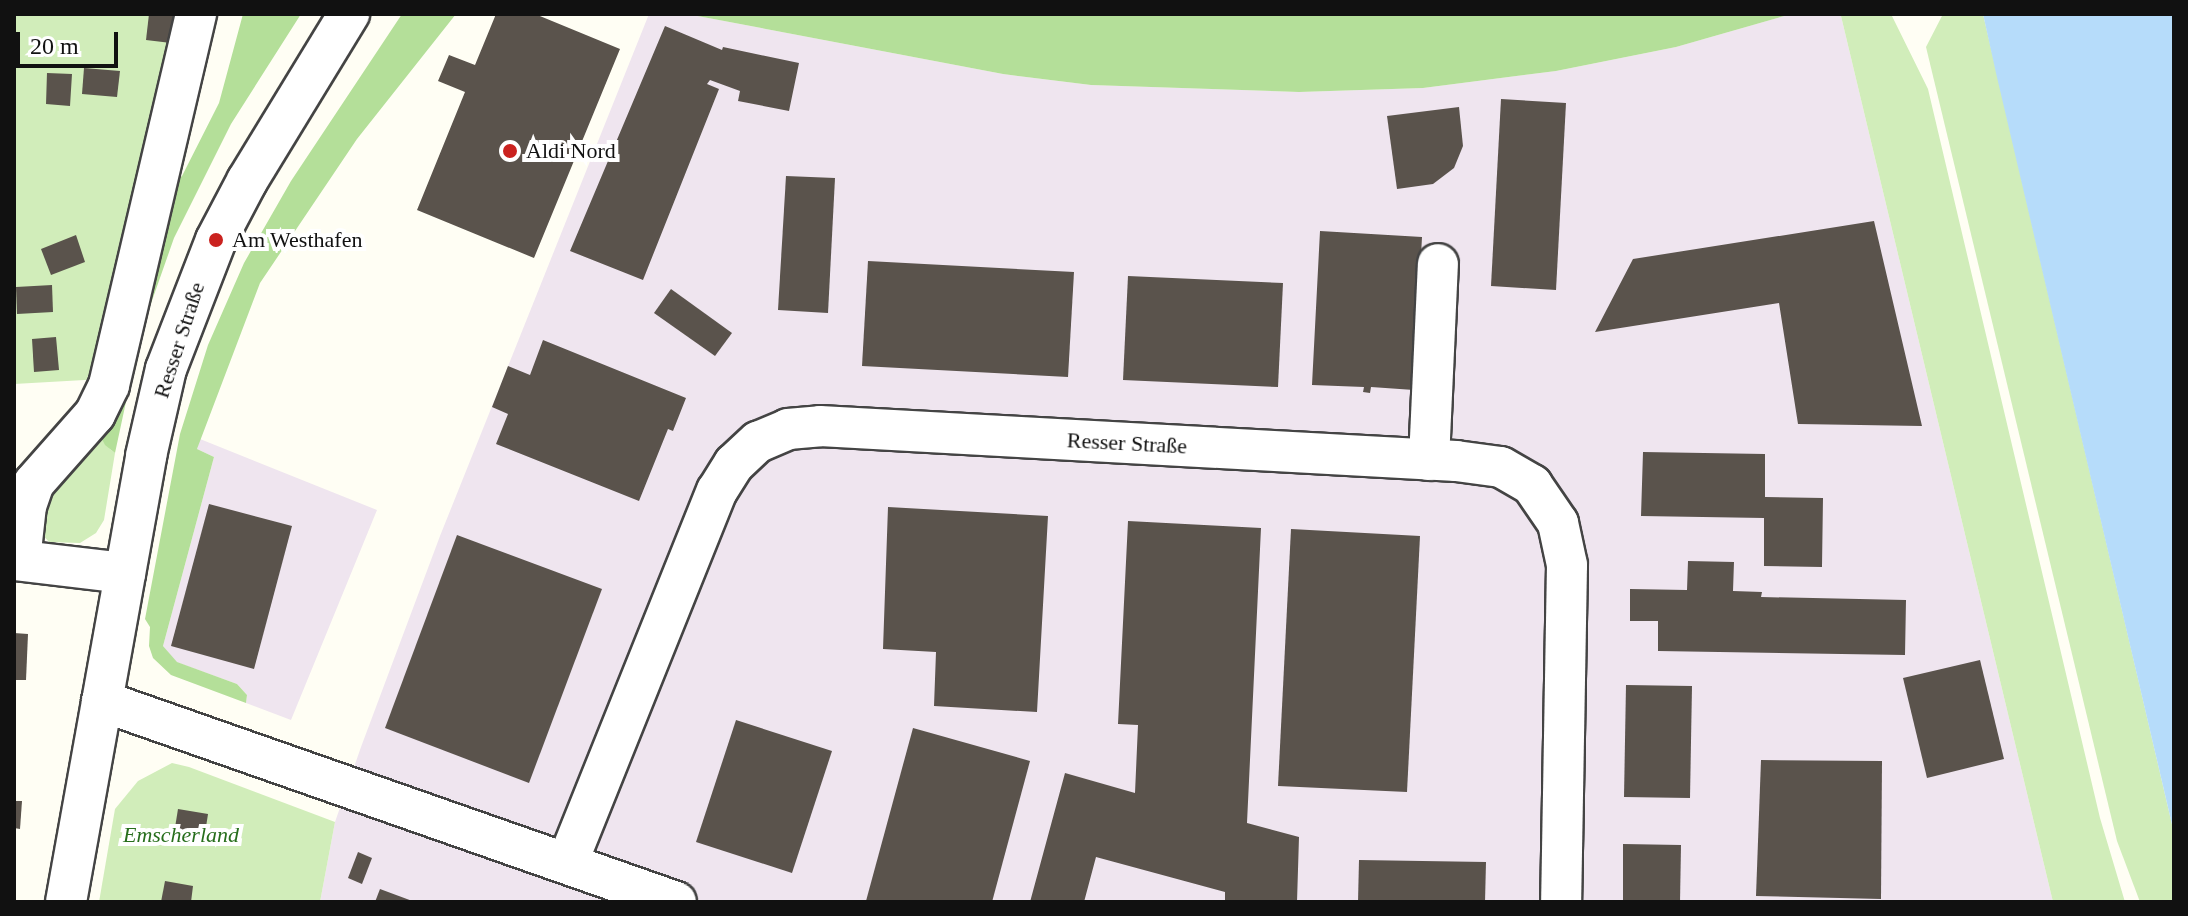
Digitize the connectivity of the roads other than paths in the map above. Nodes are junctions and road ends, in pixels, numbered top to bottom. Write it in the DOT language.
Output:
graph roads {
  1 [pos="196,14"];
  2 [pos="349,14"];
  3 [pos="1438,264"];
  4 [pos="1429,460"];
  5 [pos="17,560"];
  6 [pos="125,573"];
  7 [pos="102,701"];
  8 [pos="568,861"];
  9 [pos="66,902"];
  10 [pos="676,902"];
  11 [pos="1561,902"];
  1 -- 5 [label="street"];
  2 -- 6 [label="street, Resser Straße"];
  3 -- 4 [label="street"];
  4 -- 8 [label="street, Resser Straße"];
  4 -- 11 [label="street, Resser Straße"];
  5 -- 6 [label="street"];
  6 -- 7 [label="street, Resser Straße"];
  7 -- 8 [label="street"];
  7 -- 9 [label="street, Resser Straße"];
  8 -- 10 [label="street"];
}
